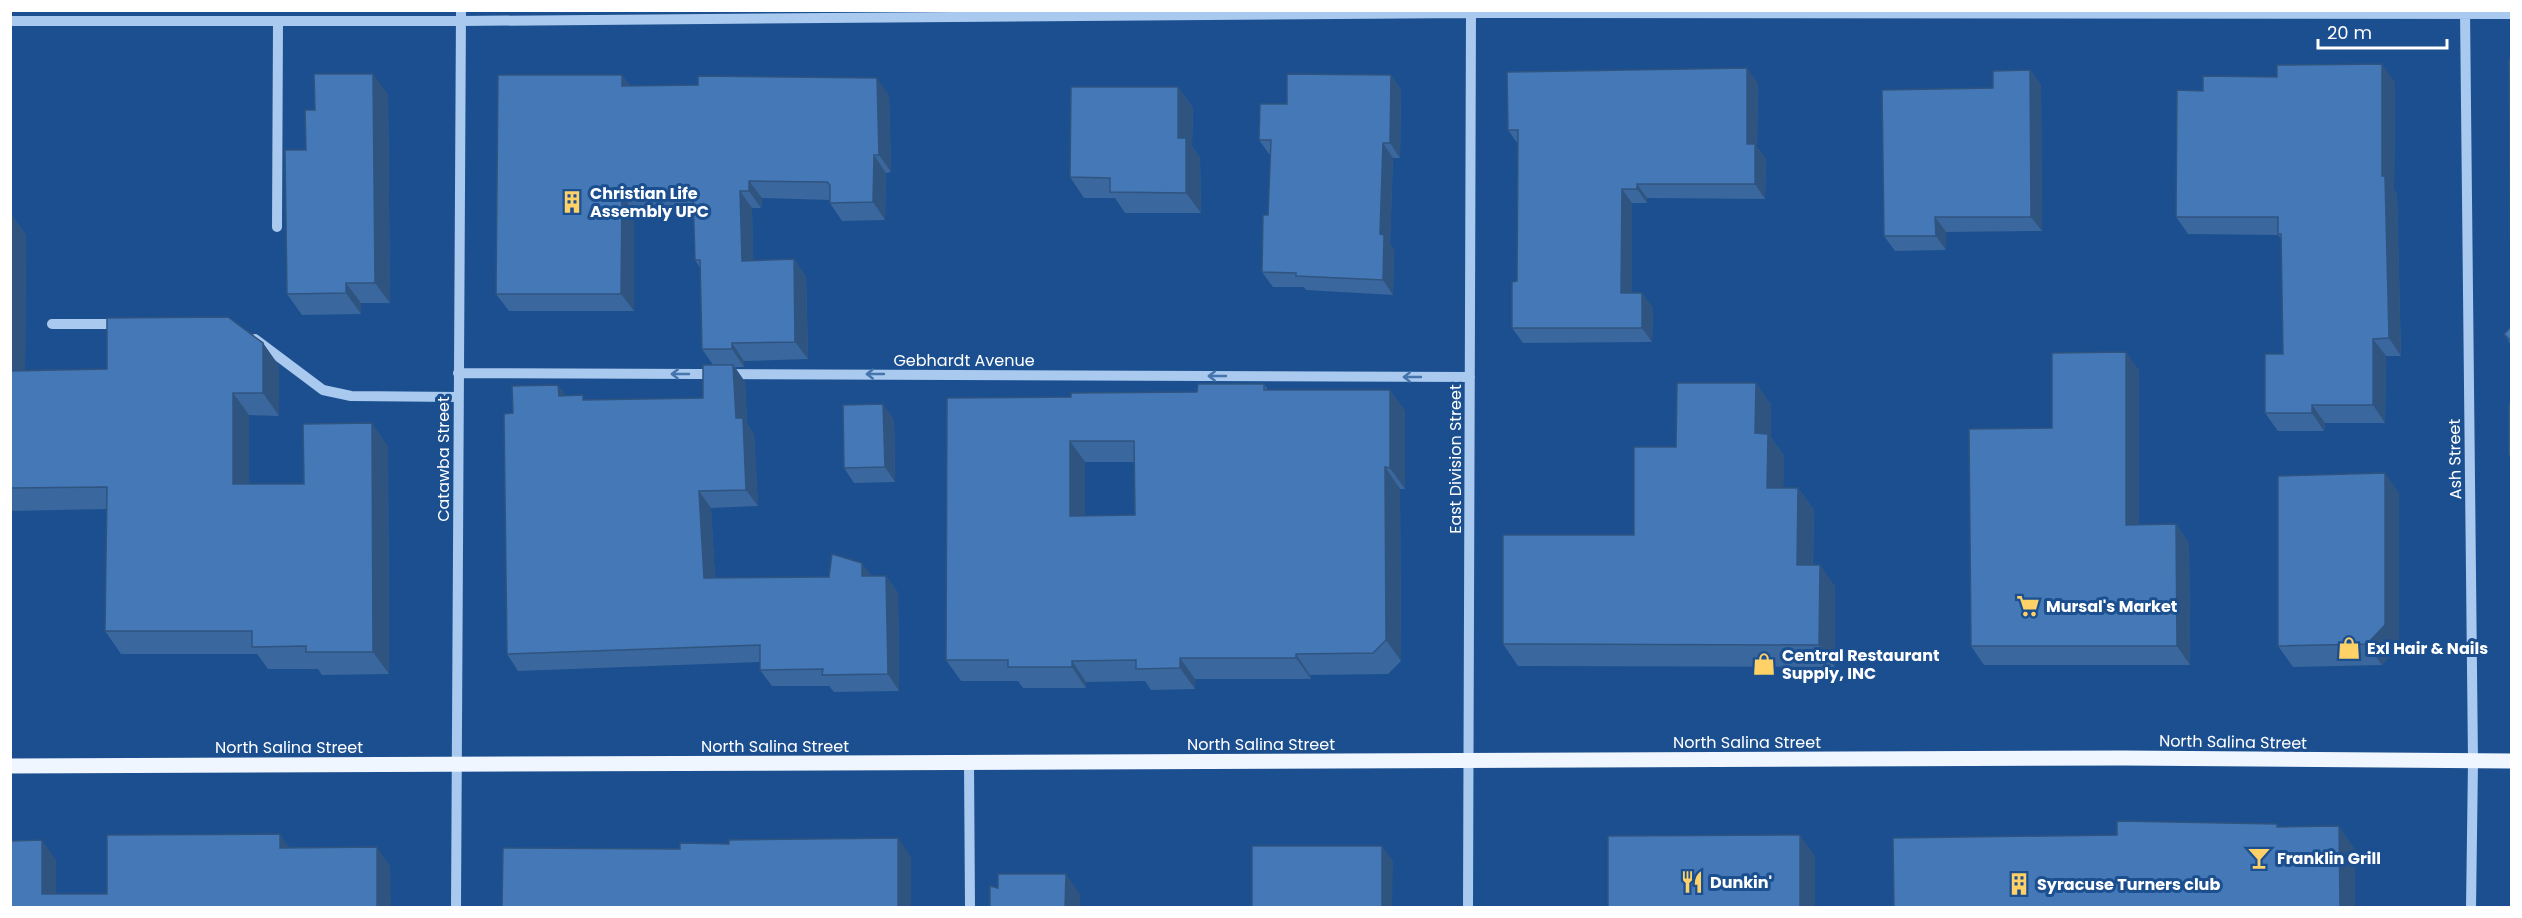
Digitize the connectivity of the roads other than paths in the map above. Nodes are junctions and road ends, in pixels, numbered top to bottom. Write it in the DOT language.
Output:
graph roads {
  1 [pos="1471,12"];
  2 [pos="2465,12"];
  3 [pos="2511,14"];
  4 [pos="461,16"];
  5 [pos="10,21"];
  6 [pos="278,22"];
  7 [pos="277,227"];
  8 [pos="52,324"];
  9 [pos="136,324"];
  10 [pos="248,333"];
  11 [pos="458,373"];
  12 [pos="1470,377"];
  13 [pos="458,397"];
  14 [pos="1468,761"];
  15 [pos="2511,761"];
  16 [pos="2473,762"];
  17 [pos="456,764"];
  18 [pos="969,764"];
  19 [pos="10,766"];
  20 [pos="456,908"];
  21 [pos="970,908"];
  22 [pos="1468,908"];
  23 [pos="2471,908"];
  1 -- 2 [label="street"];
  1 -- 4 [label="street"];
  1 -- 12 [label="street, East Division Street"];
  2 -- 3 [label="street"];
  2 -- 16 [label="street, Ash Street"];
  4 -- 6 [label="street"];
  4 -- 11 [label="street, Catawba Street"];
  5 -- 6 [label="street"];
  6 -- 7 [label="street"];
  8 -- 9 [label="street"];
  10 -- 13 [label="street"];
  12 -- 11 [label="street, Gebhardt Avenue, one-way"];
  11 -- 13 [label="street, Catawba Street"];
  12 -- 14 [label="street, East Division Street"];
  13 -- 17 [label="street, Catawba Street"];
  14 -- 16 [label="main road, North Salina Street"];
  14 -- 18 [label="main road, North Salina Street"];
  14 -- 22 [label="street, East Division Street"];
  15 -- 16 [label="main road, North Salina Street"];
  16 -- 23 [label="street, Ash Street"];
  17 -- 18 [label="main road, North Salina Street"];
  17 -- 19 [label="main road, North Salina Street"];
  17 -- 20 [label="street, Catawba Street"];
  18 -- 21 [label="street"];
}
